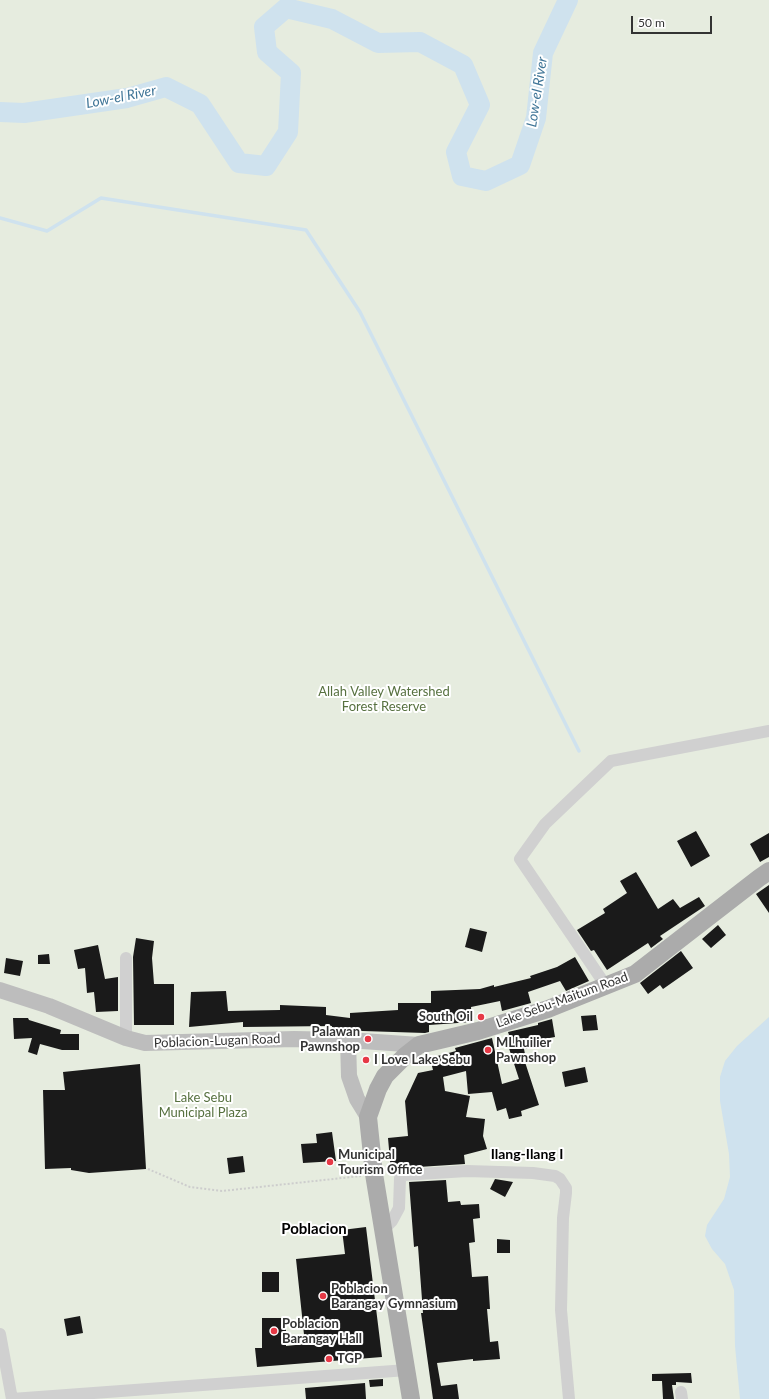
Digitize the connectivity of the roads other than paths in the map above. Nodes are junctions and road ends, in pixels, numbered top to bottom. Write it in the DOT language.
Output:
graph roads {
  1 [pos="769,731"];
  2 [pos="769,871"];
  3 [pos="126,958"];
  4 [pos="606,986"];
  5 [pos="0,990"];
  6 [pos="126,1038"];
  7 [pos="348,1040"];
  8 [pos="419,1045"];
  9 [pos="368,1117"];
  10 [pos="384,1229"];
  11 [pos="0,1334"];
  12 [pos="407,1370"];
  13 [pos="12,1399"];
  14 [pos="411,1399"];
  15 [pos="569,1399"];
  1 -- 4 [label="street"];
  2 -- 4 [label="main road, Lake Sebu-Maitum Road"];
  3 -- 6 [label="street"];
  4 -- 8 [label="main road, Lake Sebu-Maitum Road"];
  5 -- 6 [label="main road, Poblacion-Lugan Road"];
  6 -- 7 [label="main road, Poblacion-Lugan Road"];
  7 -- 8 [label="main road, Poblacion-Lugan Road"];
  7 -- 9 [label="main road"];
  8 -- 9 [label="main road"];
  9 -- 10 [label="main road"];
  10 -- 12 [label="main road"];
  10 -- 15 [label="street"];
  11 -- 13 [label="street"];
  12 -- 13 [label="street"];
  12 -- 14 [label="main road"];
}
